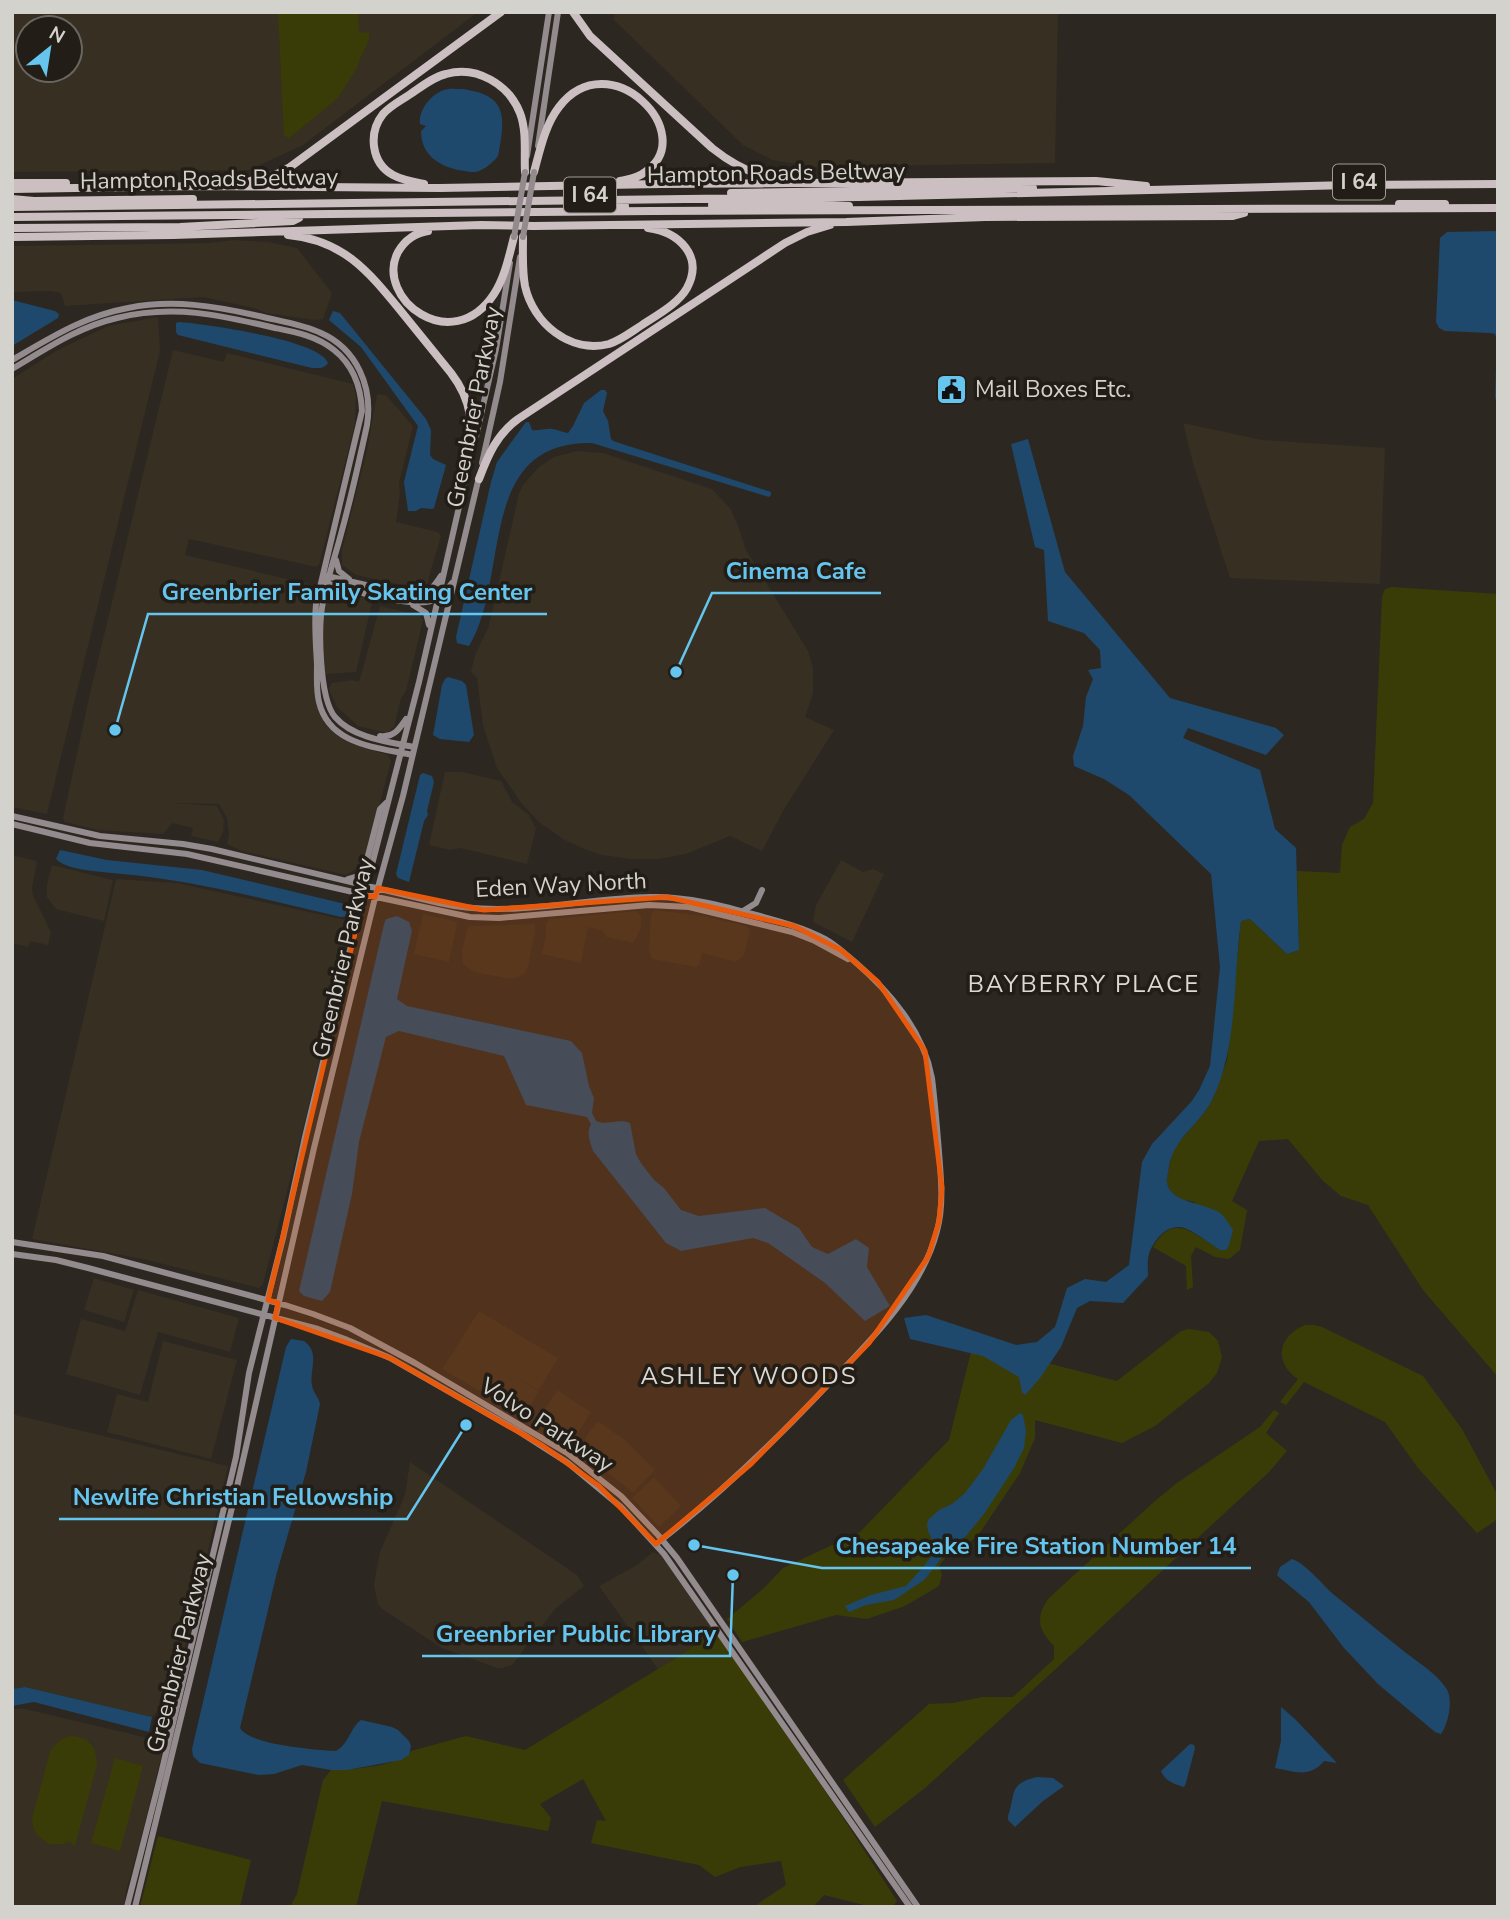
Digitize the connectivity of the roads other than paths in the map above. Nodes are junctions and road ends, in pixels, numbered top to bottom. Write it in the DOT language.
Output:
graph roads {
  1 [pos="501,12"];
  2 [pos="549,12"];
  3 [pos="558,12"];
  4 [pos="573,12"];
  5 [pos="529,172"];
  6 [pos="1498,182"];
  7 [pos="12,183"];
  8 [pos="805,183"];
  9 [pos="603,185"];
  10 [pos="202,186"];
  11 [pos="1146,186"];
  12 [pos="122,187"];
  13 [pos="440,188"];
  14 [pos="12,190"];
  15 [pos="12,200"];
  16 [pos="12,206"];
  17 [pos="1498,206"];
  18 [pos="1228,209"];
  19 [pos="1268,209"];
  20 [pos="880,210"];
  21 [pos="308,215"];
  22 [pos="12,216"];
  23 [pos="861,221"];
  24 [pos="607,224"];
  25 [pos="481,225"];
  26 [pos="12,228"];
  27 [pos="250,231"];
  28 [pos="12,237"];
  29 [pos="519,237"];
  30 [pos="12,360"];
  31 [pos="12,369"];
  32 [pos="470,462"];
  33 [pos="479,478"];
  34 [pos="337,551"];
  35 [pos="443,572"];
  36 [pos="454,578"];
  37 [pos="325,579"];
  38 [pos="353,582"];
  39 [pos="437,599"];
  40 [pos="401,600"];
  41 [pos="430,629"];
  42 [pos="411,711"];
  43 [pos="366,735"];
  44 [pos="414,747"];
  45 [pos="401,749"];
  46 [pos="412,755"];
  47 [pos="388,802"];
  48 [pos="12,816"];
  49 [pos="12,824"];
  50 [pos="341,879"];
  51 [pos="367,885"];
  52 [pos="378,888"];
  53 [pos="762,890"];
  54 [pos="364,895"];
  55 [pos="375,897"];
  56 [pos="743,911"];
  57 [pos="855,962"];
  58 [pos="12,1242"];
  59 [pos="12,1254"];
  60 [pos="268,1300"];
  61 [pos="278,1303"];
  62 [pos="263,1315"];
  63 [pos="275,1318"];
  64 [pos="659,1541"];
  65 [pos="127,1907"];
  66 [pos="135,1907"];
  67 [pos="910,1907"];
  68 [pos="918,1907"];
  1 -- 10 [label="highway"];
  2 -- 5 [label="main road, Greenbrier Parkway"];
  3 -- 5 [label="main road, Greenbrier Parkway"];
  4 -- 8 [label="highway"];
  5 -- 9 [label="highway"];
  5 -- 13 [label="highway"];
  5 -- 29 [label="main road, Greenbrier Parkway, bridge"];
  6 -- 11 [label="highway, Hampton Roads Beltway / I 64"];
  6 -- 16 [label="highway"];
  7 -- 12 [label="highway"];
  8 -- 9 [label="highway"];
  8 -- 11 [label="highway"];
  9 -- 13 [label="highway"];
  10 -- 12 [label="highway"];
  10 -- 13 [label="highway"];
  11 -- 15 [label="highway, Hampton Roads Beltway / I 64"];
  12 -- 14 [label="highway"];
  17 -- 18 [label="highway"];
  17 -- 19 [label="highway, Hampton Roads Beltway / I 64"];
  18 -- 19 [label="highway, Hampton Roads Beltway / I 64"];
  18 -- 20 [label="highway, Hampton Roads Beltway / I 64"];
  19 -- 23 [label="highway"];
  20 -- 21 [label="highway, Hampton Roads Beltway / I 64"];
  20 -- 22 [label="highway"];
  21 -- 22 [label="highway, Hampton Roads Beltway / I 64"];
  21 -- 26 [label="highway"];
  23 -- 24 [label="highway"];
  23 -- 33 [label="highway"];
  24 -- 25 [label="highway"];
  24 -- 29 [label="highway"];
  25 -- 27 [label="highway"];
  25 -- 29 [label="highway"];
  27 -- 28 [label="highway"];
  27 -- 32 [label="highway"];
  29 -- 32 [label="main road, Greenbrier Parkway"];
  29 -- 33 [label="main road, Greenbrier Parkway"];
  30 -- 34 [label="main road"];
  31 -- 37 [label="main road"];
  32 -- 35 [label="main road, Greenbrier Parkway"];
  33 -- 36 [label="main road, Greenbrier Parkway"];
  34 -- 37 [label="main road"];
  34 -- 38 [label="main road"];
  35 -- 38 [label="main road"];
  35 -- 39 [label="main road, Greenbrier Parkway"];
  36 -- 39 [label="main road"];
  36 -- 44 [label="main road, Greenbrier Parkway"];
  37 -- 38 [label="main road"];
  37 -- 40 [label="main road"];
  37 -- 43 [label="main road"];
  37 -- 45 [label="main road"];
  39 -- 40 [label="main road"];
  39 -- 41 [label="main road, Greenbrier Parkway"];
  40 -- 41 [label="main road"];
  41 -- 42 [label="main road, Greenbrier Parkway"];
  42 -- 43 [label="main road"];
  42 -- 45 [label="main road, Greenbrier Parkway"];
  43 -- 45 [label="main road"];
  44 -- 45 [label="main road"];
  44 -- 46 [label="main road, Greenbrier Parkway"];
  45 -- 46 [label="main road"];
  45 -- 47 [label="main road, Greenbrier Parkway"];
  46 -- 52 [label="main road, Greenbrier Parkway"];
  47 -- 50 [label="main road"];
  47 -- 51 [label="main road, Greenbrier Parkway"];
  48 -- 50 [label="main road, Eden Way North"];
  49 -- 54 [label="main road, Eden Way North"];
  50 -- 51 [label="main road, Eden Way North"];
  51 -- 52 [label="main road, Eden Way North"];
  51 -- 54 [label="main road, Greenbrier Parkway"];
  52 -- 55 [label="main road, Greenbrier Parkway"];
  52 -- 56 [label="main road, Eden Way North"];
  53 -- 56 [label="main road"];
  54 -- 55 [label="main road, Eden Way North"];
  54 -- 60 [label="main road, Greenbrier Parkway"];
  55 -- 57 [label="main road, Eden Way North"];
  55 -- 61 [label="main road, Greenbrier Parkway"];
  56 -- 57 [label="main road, Eden Way North"];
  57 -- 64 [label="main road, Eden Way North"];
  58 -- 60 [label="main road, Volvo Parkway"];
  59 -- 62 [label="main road, Volvo Parkway"];
  60 -- 61 [label="main road, Volvo Parkway"];
  60 -- 62 [label="main road, Greenbrier Parkway"];
  61 -- 63 [label="main road, Greenbrier Parkway"];
  61 -- 64 [label="main road, Volvo Parkway"];
  62 -- 63 [label="main road, Volvo Parkway"];
  62 -- 65 [label="main road, Greenbrier Parkway"];
  63 -- 64 [label="main road, Volvo Parkway"];
  63 -- 66 [label="main road, Greenbrier Parkway"];
  64 -- 67 [label="main road, Volvo Parkway"];
  64 -- 68 [label="main road, Volvo Parkway"];
}
